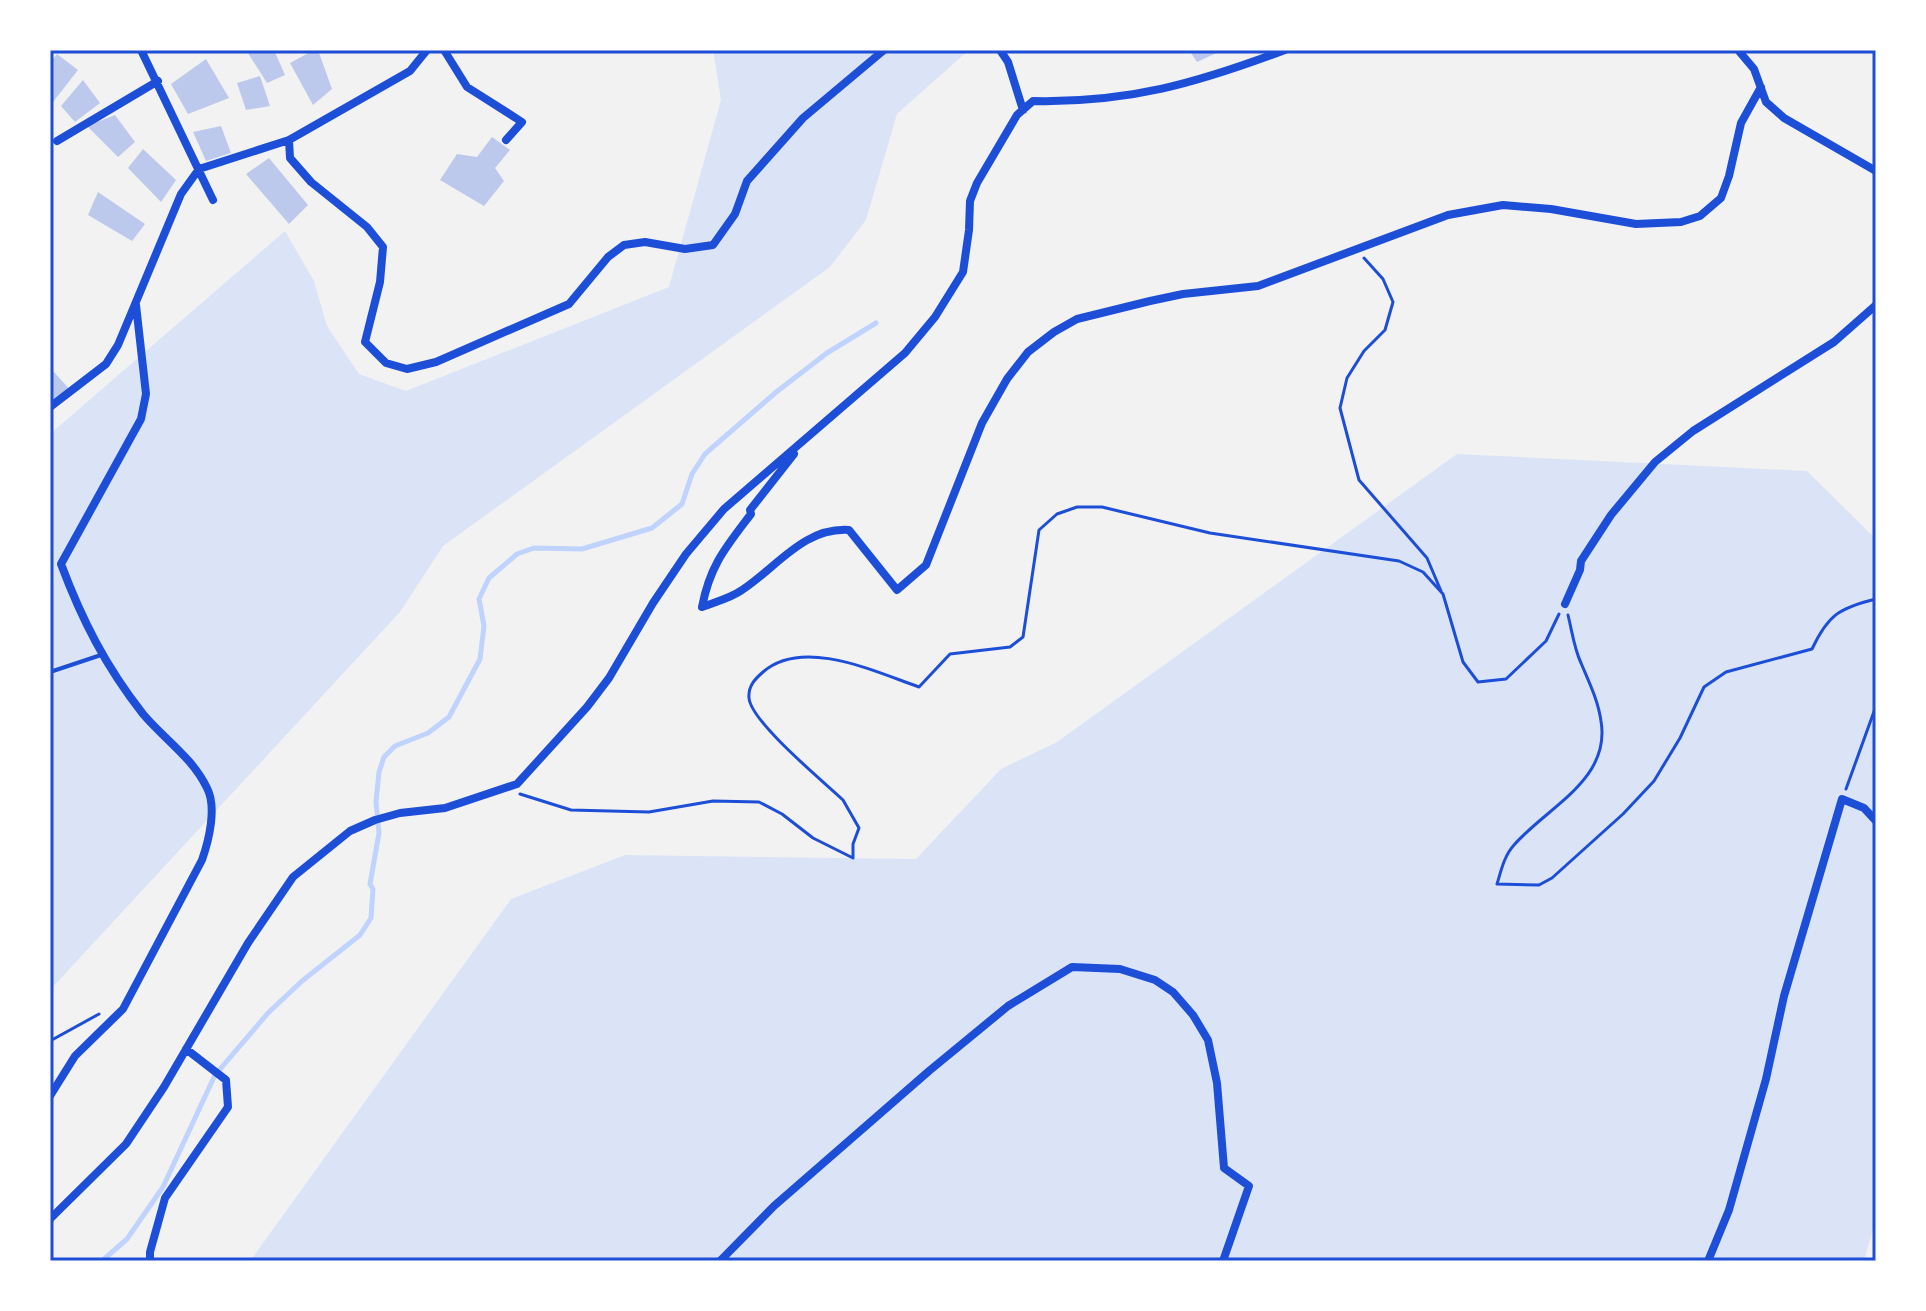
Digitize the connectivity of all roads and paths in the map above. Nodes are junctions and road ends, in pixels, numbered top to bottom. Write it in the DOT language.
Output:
graph roads {
  1 [pos="141,50"];
  2 [pos="427,50"];
  3 [pos="444,50"];
  4 [pos="884,50"];
  5 [pos="1000,50"];
  6 [pos="1285,50"];
  7 [pos="1738,50"];
  8 [pos="158,81"];
  9 [pos="1761,87"];
  10 [pos="1023,110"];
  11 [pos="289,140"];
  12 [pos="506,140"];
  13 [pos="57,141"];
  14 [pos="199,169"];
  15 [pos="1876,171"];
  16 [pos="213,200"];
  17 [pos="1356,250"];
  18 [pos="136,305"];
  19 [pos="1876,305"];
  20 [pos="50,407"];
  21 [pos="807,438"];
  22 [pos="1443,594"];
  23 [pos="1876,599"];
  24 [pos="1565,604"];
  25 [pos="101,655"];
  26 [pos="50,672"];
  27 [pos="1876,706"];
  28 [pos="505,789"];
  29 [pos="1842,799"];
  30 [pos="1876,821"];
  31 [pos="103,1012"];
  32 [pos="50,1041"];
  33 [pos="186,1049"];
  34 [pos="50,1096"];
  35 [pos="50,1219"];
  36 [pos="150,1261"];
  37 [pos="720,1261"];
  38 [pos="1223,1261"];
  39 [pos="1708,1261"];
  1 -- 8 [label="street"];
  2 -- 11 [label="street"];
  3 -- 12 [label="street"];
  4 -- 11 [label="street"];
  5 -- 10 [label="street"];
  6 -- 10 [label="street"];
  7 -- 9 [label="street"];
  8 -- 13 [label="street"];
  8 -- 14 [label="street"];
  9 -- 15 [label="street"];
  9 -- 17 [label="street"];
  10 -- 21 [label="street"];
  11 -- 14 [label="street"];
  14 -- 16 [label="street"];
  14 -- 18 [label="street"];
  17 -- 21 [label="street"];
  17 -- 22 [label="path"];
  18 -- 20 [label="street"];
  18 -- 25 [label="street"];
  19 -- 24 [label="street"];
  21 -- 28 [label="street"];
  22 -- 24 [label="path"];
  22 -- 28 [label="path"];
  23 -- 24 [label="path"];
  25 -- 26 [label="lane"];
  25 -- 34 [label="street"];
  27 -- 29 [label="path"];
  28 -- 33 [label="street"];
  29 -- 30 [label="street"];
  29 -- 39 [label="street"];
  31 -- 32 [label="path"];
  33 -- 35 [label="street"];
  33 -- 36 [label="street"];
  37 -- 38 [label="street"];
}
